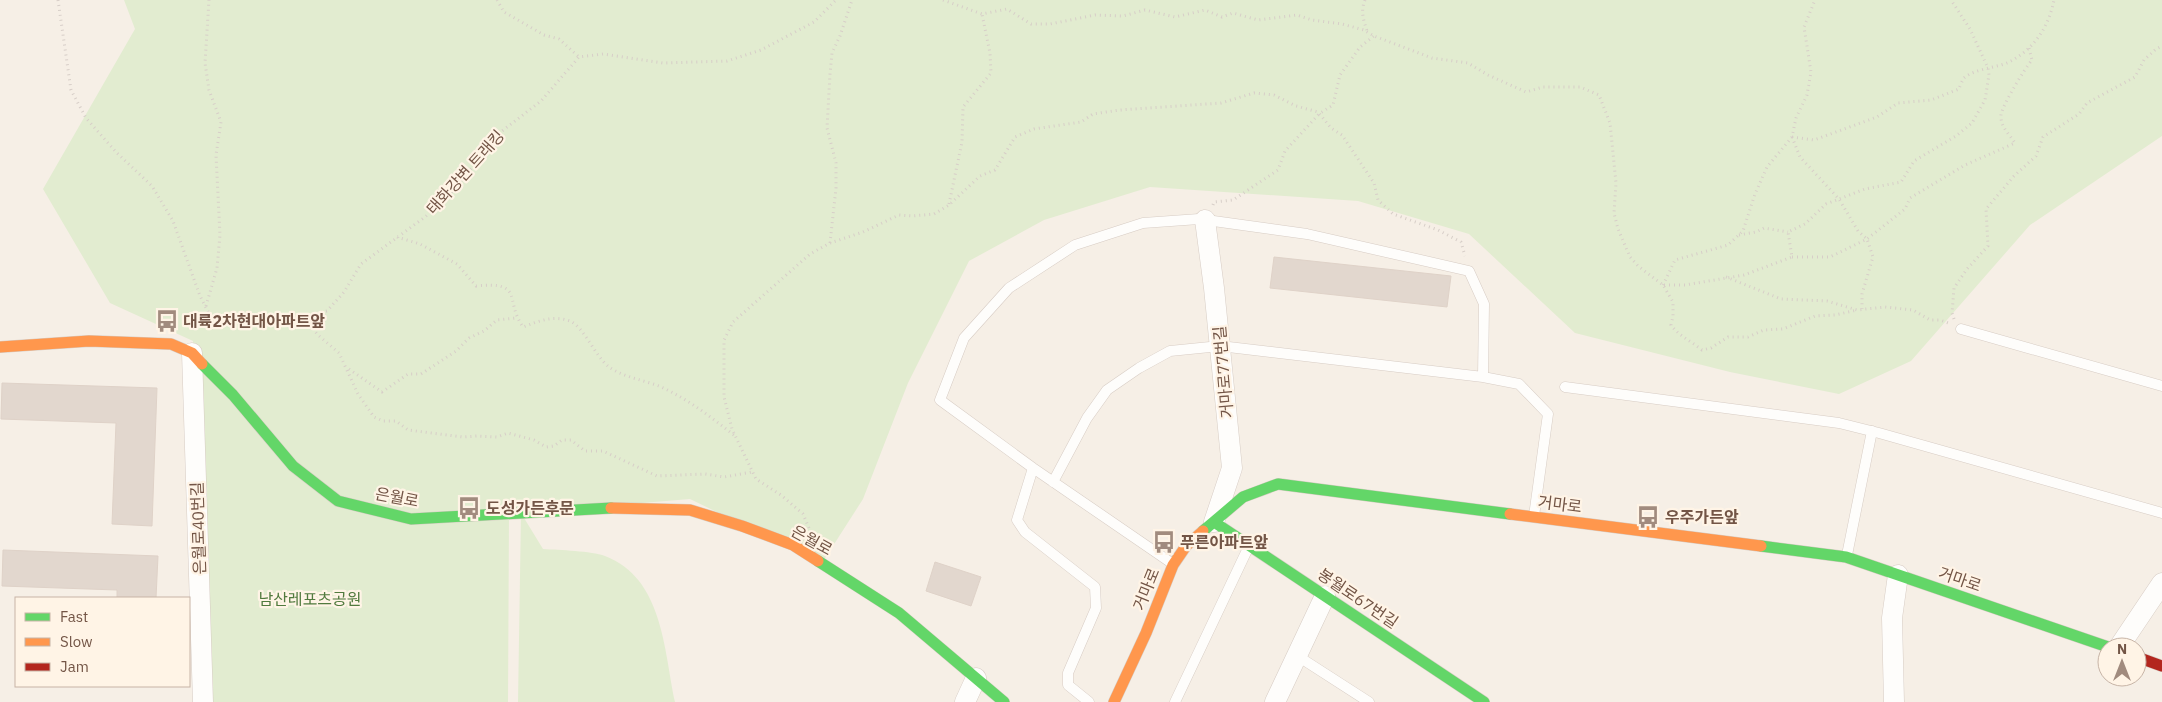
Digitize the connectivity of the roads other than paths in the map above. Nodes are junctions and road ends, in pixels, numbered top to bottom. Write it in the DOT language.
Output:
graph roads {
  1 [pos="1205,220"];
  2 [pos="1961,329"];
  3 [pos="1220,346"];
  4 [pos="0,347"];
  5 [pos="192,353"];
  6 [pos="1483,377"];
  7 [pos="1565,386"];
  8 [pos="2162,386"];
  9 [pos="1872,431"];
  10 [pos="1033,468"];
  11 [pos="1053,482"];
  12 [pos="2162,513"];
  13 [pos="1534,517"];
  14 [pos="1214,522"];
  15 [pos="1249,545"];
  16 [pos="1846,557"];
  17 [pos="1174,565"];
  18 [pos="1898,575"];
  19 [pos="2162,583"];
  20 [pos="1325,596"];
  21 [pos="2126,637"];
  22 [pos="2097,643"];
  23 [pos="1296,655"];
  24 [pos="2147,661"];
  25 [pos="2162,666"];
  26 [pos="976,678"];
  27 [pos="203,702"];
  28 [pos="965,702"];
  29 [pos="1004,702"];
  30 [pos="1088,702"];
  31 [pos="1114,702"];
  32 [pos="1175,702"];
  33 [pos="1275,702"];
  34 [pos="1369,702"];
  35 [pos="1484,702"];
  36 [pos="1894,702"];
  1 -- 3 [label="street, 거마로77번길"];
  1 -- 6 [label="lane"];
  1 -- 10 [label="lane"];
  2 -- 8 [label="lane"];
  3 -- 6 [label="lane"];
  3 -- 11 [label="lane"];
  3 -- 14 [label="street, 거마로77번길"];
  4 -- 5 [label="street, 은월로"];
  5 -- 26 [label="street, 은월로"];
  5 -- 27 [label="street, 은월로40번길"];
  6 -- 13 [label="lane"];
  7 -- 9 [label="lane"];
  9 -- 12 [label="lane"];
  9 -- 16 [label="lane"];
  10 -- 11 [label="lane"];
  10 -- 30 [label="lane"];
  11 -- 17 [label="lane"];
  13 -- 14 [label="street, 거마로"];
  13 -- 16 [label="street, 거마로"];
  14 -- 15 [label="street, 봉월로67번길"];
  14 -- 17 [label="street, 거마로"];
  15 -- 20 [label="street, 봉월로67번길"];
  15 -- 32 [label="lane"];
  16 -- 18 [label="street, 거마로"];
  17 -- 31 [label="street, 거마로"];
  18 -- 22 [label="street, 거마로"];
  18 -- 36 [label="street"];
  19 -- 21 [label="street"];
  20 -- 23 [label="street"];
  20 -- 35 [label="street, 봉월로67번길"];
  23 -- 33 [label="street"];
  23 -- 34 [label="lane"];
  24 -- 25 [label="street"];
  26 -- 28 [label="street"];
  26 -- 29 [label="street, 은월로"];
}
